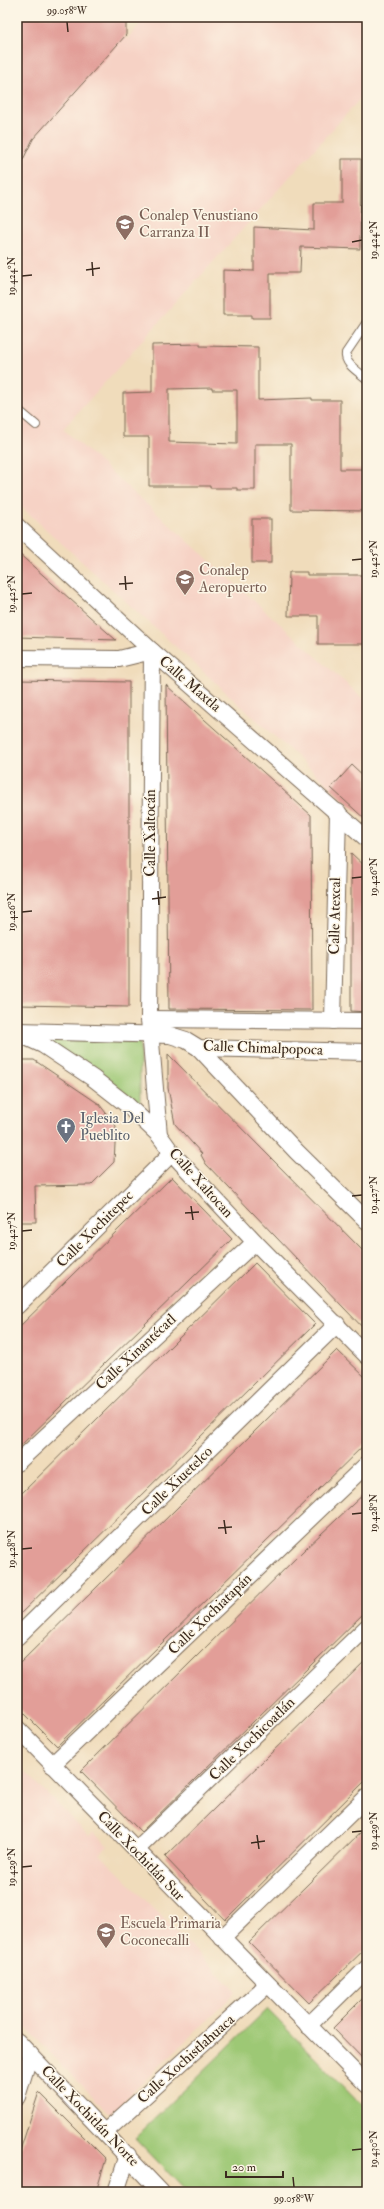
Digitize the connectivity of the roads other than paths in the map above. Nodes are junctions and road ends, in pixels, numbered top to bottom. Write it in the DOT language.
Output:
graph roads {
  1 [pos="367,322"];
  2 [pos="367,379"];
  3 [pos="17,409"];
  4 [pos="36,425"];
  5 [pos="17,526"];
  6 [pos="152,651"];
  7 [pos="17,658"];
  8 [pos="338,812"];
  9 [pos="367,839"];
  10 [pos="333,1021"];
  11 [pos="367,1022"];
  12 [pos="150,1026"];
  13 [pos="17,1032"];
  14 [pos="199,1048"];
  15 [pos="367,1052"];
  16 [pos="159,1135"];
  17 [pos="172,1153"];
  18 [pos="367,1220"];
  19 [pos="255,1242"];
  20 [pos="17,1306"];
  21 [pos="337,1324"];
  22 [pos="367,1356"];
  23 [pos="17,1463"];
  24 [pos="367,1464"];
  25 [pos="367,1627"];
  26 [pos="17,1637"];
  27 [pos="17,1728"];
  28 [pos="52,1765"];
  29 [pos="367,1797"];
  30 [pos="136,1850"];
  31 [pos="222,1938"];
  32 [pos="367,1968"];
  33 [pos="267,1985"];
  34 [pos="308,2026"];
  35 [pos="17,2041"];
  36 [pos="30,2054"];
  37 [pos="367,2085"];
  38 [pos="17,2097"];
  39 [pos="105,2132"];
  40 [pos="128,2155"];
  41 [pos="116,2192"];
  42 [pos="161,2192"];
  1 -- 2 [label="lane"];
  3 -- 4 [label="lane"];
  5 -- 6 [label="street, Calle Maxtla"];
  6 -- 7 [label="street"];
  6 -- 8 [label="street, Calle Maxtla"];
  6 -- 12 [label="street, Calle Xaltocán"];
  8 -- 9 [label="street, Calle Maxtla"];
  8 -- 10 [label="street, Calle Atexcal"];
  10 -- 11 [label="street"];
  10 -- 12 [label="street"];
  12 -- 13 [label="street, Calle Chimalpopoca"];
  12 -- 14 [label="street, Calle Chimalpopoca"];
  12 -- 16 [label="street, Calle Xaltocán"];
  13 -- 16 [label="street, Calle Xaltocan"];
  14 -- 15 [label="street, Calle Chimalpopoca"];
  14 -- 18 [label="street"];
  16 -- 17 [label="street, Calle Xaltocan"];
  17 -- 19 [label="street, Calle Xaltocan"];
  17 -- 20 [label="street, Calle Xochitepec"];
  19 -- 21 [label="street, Calle Xaltocan"];
  19 -- 23 [label="street, Calle Xinantécatl"];
  21 -- 22 [label="street, Calle Xaltocan"];
  21 -- 26 [label="street, Calle Xiuetelco"];
  24 -- 28 [label="street, Calle Xochiatapán"];
  25 -- 30 [label="street, Calle Xochicoatlán"];
  27 -- 28 [label="street, Calle Xochitlán Sur"];
  28 -- 30 [label="street, Calle Xochitlán Sur"];
  29 -- 31 [label="street"];
  30 -- 31 [label="street, Calle Xochitlán Sur"];
  31 -- 33 [label="street, Calle Xochitlán Sur"];
  32 -- 34 [label="street"];
  33 -- 34 [label="street, Calle Xochitlán Sur"];
  33 -- 39 [label="street, Calle Xochistlahuaca"];
  34 -- 37 [label="street, Calle Xochitlán Sur"];
  35 -- 36 [label="street, Calle Xochitlán Norte"];
  36 -- 38 [label="street"];
  36 -- 39 [label="street, Calle Xochitlán Norte"];
  39 -- 40 [label="street, Calle Xochitlán Norte"];
  40 -- 41 [label="street"];
  40 -- 42 [label="street, Calle Xochitlán Norte"];
}
